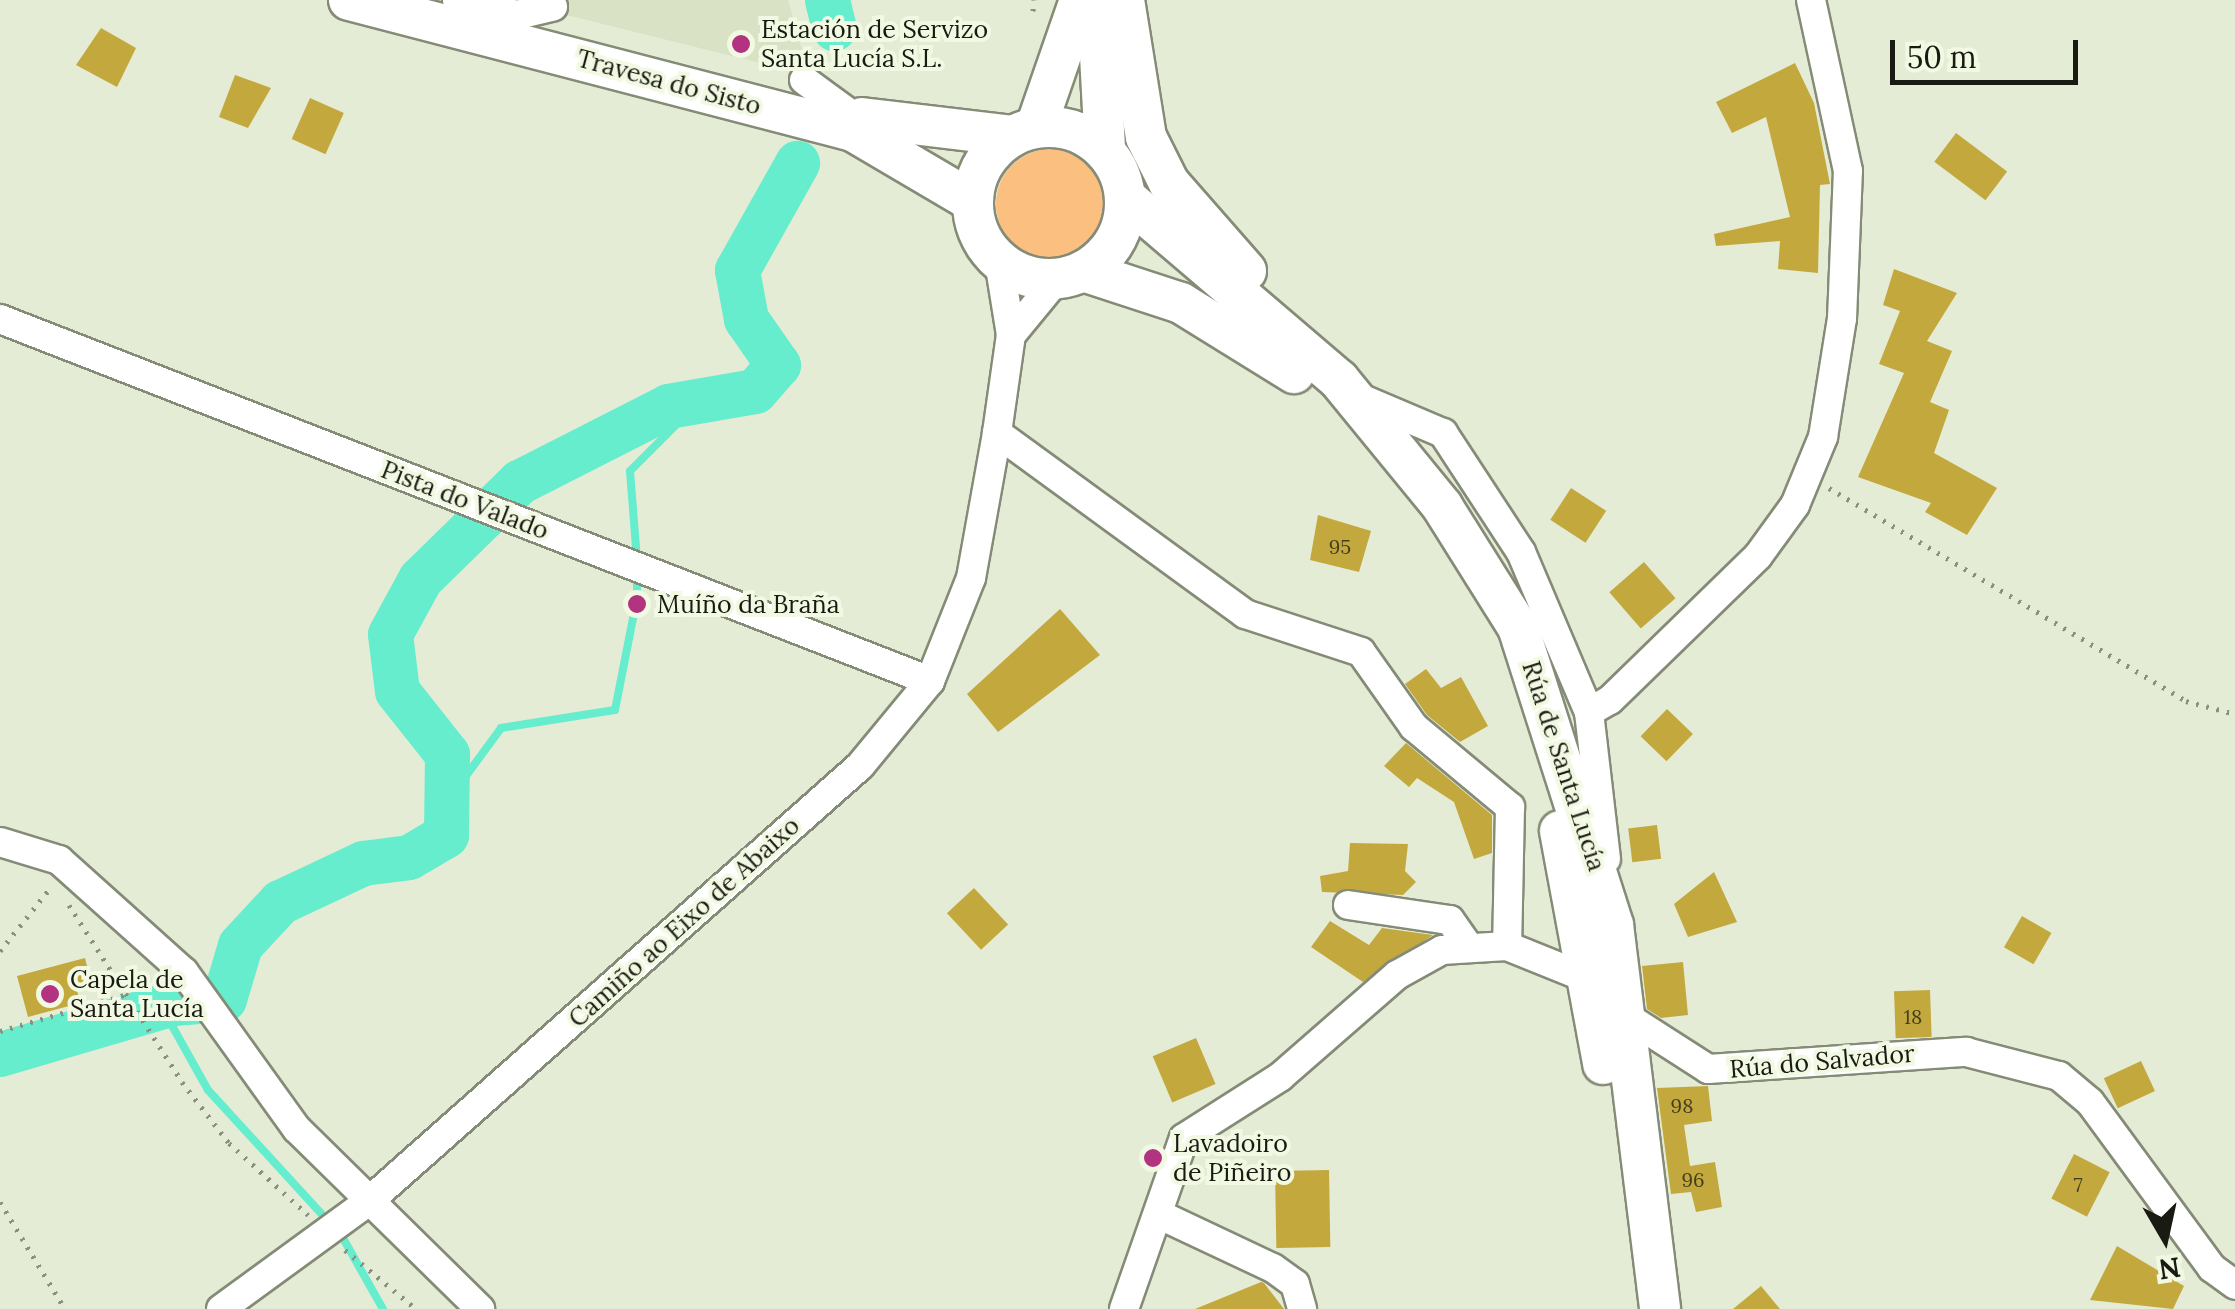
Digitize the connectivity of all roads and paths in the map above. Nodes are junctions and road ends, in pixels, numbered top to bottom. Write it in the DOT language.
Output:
graph roads {
  1 [pos="350,0"];
  2 [pos="408,0"];
  3 [pos="457,0"];
  4 [pos="1034,0"];
  5 [pos="1080,0"];
  6 [pos="1097,0"];
  7 [pos="1124,0"];
  8 [pos="1811,0"];
  9 [pos="553,8"];
  10 [pos="1033,10"];
  11 [pos="804,80"];
  12 [pos="854,116"];
  13 [pos="1024,131"];
  14 [pos="1105,150"];
  15 [pos="1126,198"];
  16 [pos="972,201"];
  17 [pos="998,260"];
  18 [pos="1070,275"];
  19 [pos="0,319"];
  20 [pos="1011,335"];
  21 [pos="1277,356"];
  22 [pos="1317,359"];
  23 [pos="1352,394"];
  24 [pos="1431,426"];
  25 [pos="997,433"];
  26 [pos="1391,445"];
  27 [pos="1807,475"];
  28 [pos="1477,476"];
  29 [pos="930,681"];
  30 [pos="1589,712"];
  31 [pos="2235,714"];
  32 [pos="1544,774"];
  33 [pos="0,842"];
  34 [pos="1348,905"];
  35 [pos="1613,925"];
  36 [pos="1506,946"];
  37 [pos="1469,947"];
  38 [pos="0,951"];
  39 [pos="1590,980"];
  40 [pos="125,995"];
  41 [pos="1624,1015"];
  42 [pos="0,1031"];
  43 [pos="0,1202"];
  44 [pos="1158,1214"];
  45 [pos="340,1224"];
  46 [pos="2235,1285"];
  47 [pos="65,1309"];
  48 [pos="222,1309"];
  49 [pos="416,1309"];
  50 [pos="480,1309"];
  51 [pos="1124,1309"];
  52 [pos="1302,1309"];
  53 [pos="1640,1309"];
  54 [pos="1660,1309"];
  1 -- 16 [label="highway, Travesa do Sisto"];
  2 -- 12 [label="highway, Travesa do Sisto"];
  3 -- 9 [label="street"];
  4 -- 10 [label="path"];
  5 -- 13 [label="highway"];
  6 -- 14 [label="highway"];
  7 -- 22 [label="highway"];
  8 -- 27 [label="street"];
  11 -- 12 [label="street"];
  12 -- 13 [label="highway, Travesa do Sisto"];
  13 -- 14 [label="highway"];
  13 -- 16 [label="highway"];
  14 -- 15 [label="highway"];
  15 -- 18 [label="highway"];
  15 -- 22 [label="highway, Rúa de Santa Lucía"];
  16 -- 17 [label="highway"];
  17 -- 18 [label="highway"];
  17 -- 20 [label="street"];
  18 -- 20 [label="street"];
  18 -- 21 [label="highway, Rúa de Santa Lucía"];
  19 -- 29 [label="street, Pista do Valado"];
  20 -- 25 [label="street, Camiño ao Eixo de Abaixo"];
  21 -- 26 [label="street"];
  21 -- 32 [label="highway, Rúa de Santa Lucía"];
  22 -- 23 [label="highway, Rúa de Santa Lucía"];
  23 -- 24 [label="street"];
  23 -- 26 [label="highway, Rúa de Santa Lucía"];
  24 -- 26 [label="street"];
  24 -- 28 [label="street"];
  25 -- 29 [label="street, Camiño ao Eixo de Abaixo"];
  25 -- 36 [label="street"];
  26 -- 28 [label="street"];
  26 -- 32 [label="street"];
  26 -- 35 [label="highway, Rúa de Santa Lucía"];
  27 -- 30 [label="street"];
  27 -- 31 [label="path"];
  28 -- 30 [label="street"];
  29 -- 45 [label="street, Camiño ao Eixo de Abaixo"];
  30 -- 35 [label="street"];
  32 -- 39 [label="highway, Rúa de Santa Lucía"];
  33 -- 45 [label="street"];
  34 -- 37 [label="street"];
  35 -- 41 [label="highway, Rúa de Santa Lucía"];
  36 -- 37 [label="street"];
  36 -- 39 [label="street"];
  37 -- 44 [label="street"];
  38 -- 40 [label="path"];
  39 -- 53 [label="highway, Rúa de Santa Lucía"];
  40 -- 42 [label="path"];
  40 -- 45 [label="path"];
  41 -- 46 [label="street, Rúa do Salvador"];
  41 -- 54 [label="highway, Rúa de Santa Lucía"];
  43 -- 47 [label="path"];
  44 -- 51 [label="street"];
  44 -- 52 [label="street"];
  45 -- 48 [label="street, Camiño ao Eixo de Abaixo"];
  45 -- 49 [label="path"];
  45 -- 50 [label="street"];
}
